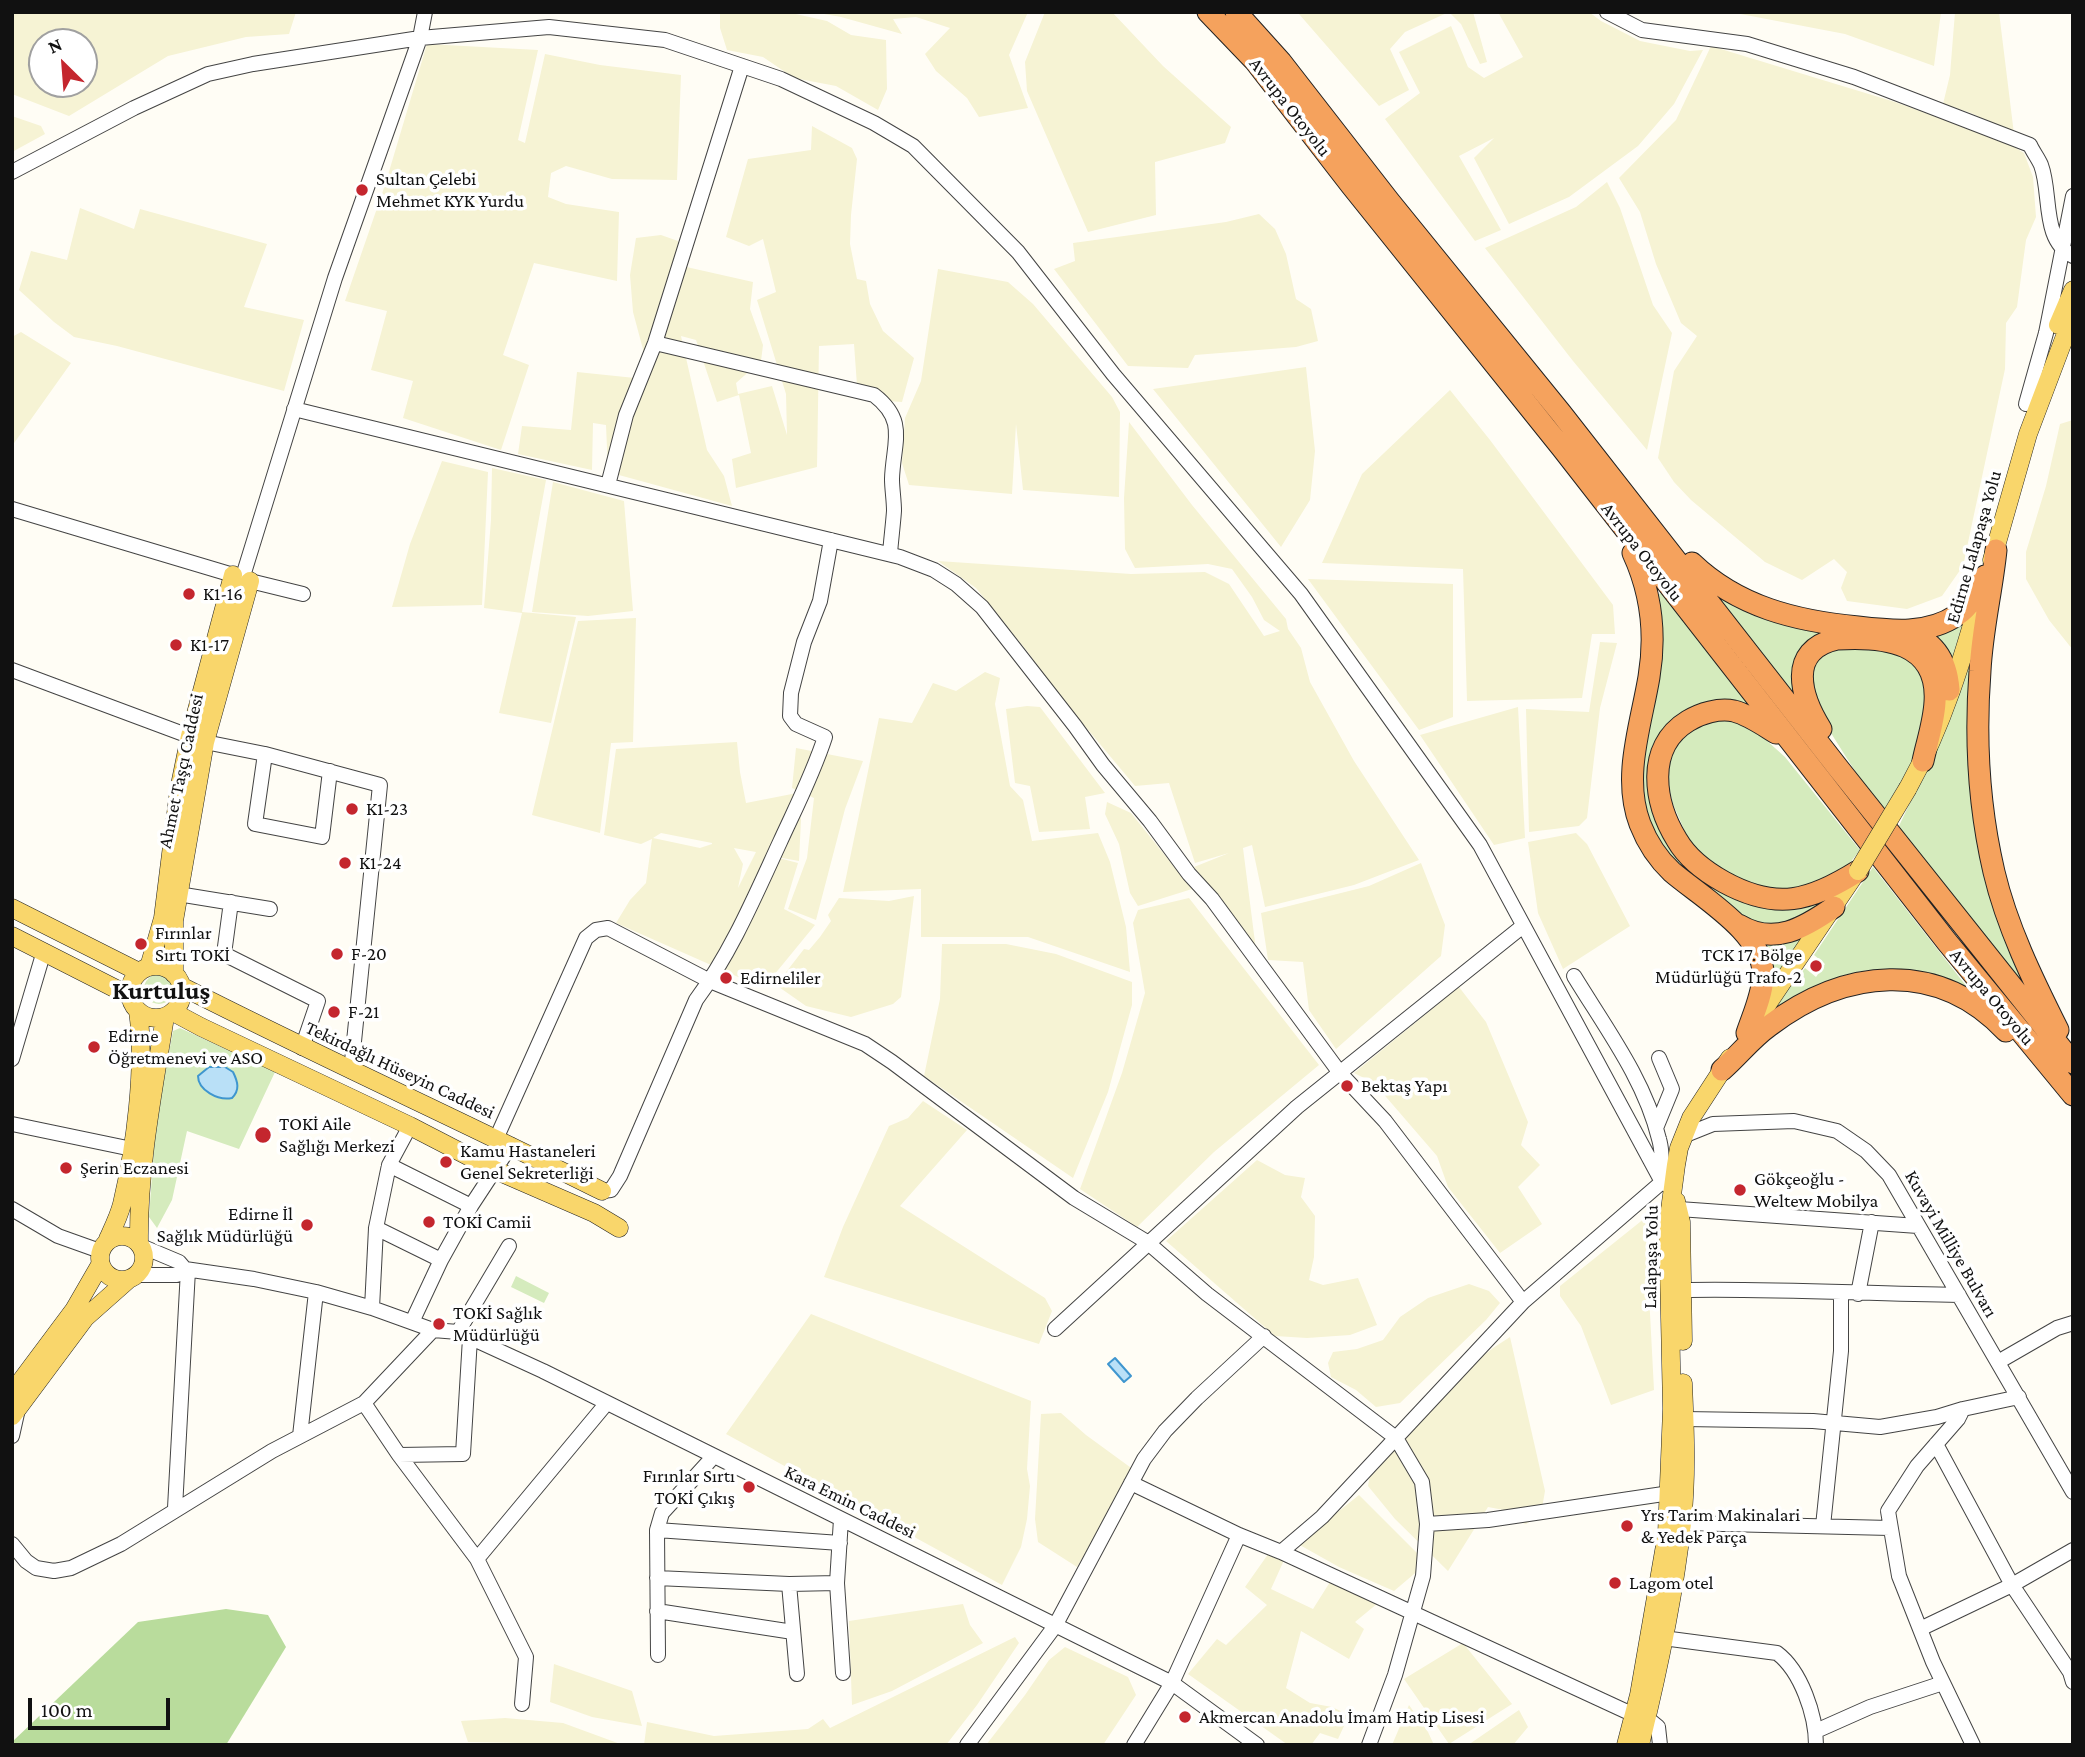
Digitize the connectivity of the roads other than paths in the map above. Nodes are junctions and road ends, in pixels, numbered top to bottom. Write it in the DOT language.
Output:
graph roads {
  1 [pos="425,12"];
  2 [pos="1208,12"];
  3 [pos="1236,12"];
  4 [pos="1607,12"];
  5 [pos="419,38"];
  6 [pos="741,66"];
  7 [pos="12,172"];
  8 [pos="2073,196"];
  9 [pos="2067,253"];
  10 [pos="2073,290"];
  11 [pos="2073,315"];
  12 [pos="655,343"];
  13 [pos="2026,404"];
  14 [pos="294,409"];
  15 [pos="608,485"];
  16 [pos="12,509"];
  17 [pos="1614,517"];
  18 [pos="831,540"];
  19 [pos="1662,541"];
  20 [pos="1996,550"];
  21 [pos="890,554"];
  22 [pos="1986,576"];
  23 [pos="242,577"];
  24 [pos="303,594"];
  25 [pos="1899,631"];
  26 [pos="12,670"];
  27 [pos="1948,701"];
  28 [pos="198,739"];
  29 [pos="1788,740"];
  30 [pos="265,754"];
  31 [pos="1923,761"];
  32 [pos="1839,769"];
  33 [pos="330,771"];
  34 [pos="1858,871"];
  35 [pos="178,894"];
  36 [pos="231,902"];
  37 [pos="1834,907"];
  38 [pos="12,908"];
  39 [pos="270,909"];
  40 [pos="1731,920"];
  41 [pos="1523,926"];
  42 [pos="12,936"];
  43 [pos="44,951"];
  44 [pos="144,969"];
  45 [pos="1574,976"];
  46 [pos="178,980"];
  47 [pos="710,981"];
  48 [pos="134,1003"];
  49 [pos="169,1014"];
  50 [pos="1747,1033"];
  51 [pos="302,1048"];
  52 [pos="1659,1058"];
  53 [pos="12,1059"];
  54 [pos="2067,1066"];
  55 [pos="351,1070"];
  56 [pos="1722,1070"];
  57 [pos="1340,1073"];
  58 [pos="2073,1095"];
  59 [pos="12,1124"];
  60 [pos="410,1126"];
  61 [pos="1656,1128"];
  62 [pos="1683,1136"];
  63 [pos="503,1142"];
  64 [pos="132,1149"];
  65 [pos="389,1165"];
  66 [pos="495,1170"];
  67 [pos="602,1191"];
  68 [pos="1672,1194"];
  69 [pos="471,1206"];
  70 [pos="12,1209"];
  71 [pos="1872,1222"];
  72 [pos="1918,1226"];
  73 [pos="376,1228"];
  74 [pos="619,1228"];
  75 [pos="1147,1242"];
  76 [pos="140,1245"];
  77 [pos="509,1246"];
  78 [pos="103,1251"];
  79 [pos="441,1260"];
  80 [pos="187,1270"];
  81 [pos="132,1277"];
  82 [pos="1682,1290"];
  83 [pos="316,1292"];
  84 [pos="1841,1293"];
  85 [pos="1858,1294"];
  86 [pos="1959,1295"];
  87 [pos="1523,1302"];
  88 [pos="372,1308"];
  89 [pos="412,1322"];
  90 [pos="2073,1323"];
  91 [pos="1055,1329"];
  92 [pos="433,1330"];
  93 [pos="464,1335"];
  94 [pos="1264,1336"];
  95 [pos="1998,1362"];
  96 [pos="2019,1398"];
  97 [pos="364,1403"];
  98 [pos="606,1404"];
  99 [pos="14,1406"];
  100 [pos="1963,1409"];
  101 [pos="1684,1419"];
  102 [pos="1835,1423"];
  103 [pos="12,1436"];
  104 [pos="300,1436"];
  105 [pos="1396,1438"];
  106 [pos="1936,1444"];
  107 [pos="399,1455"];
  108 [pos="714,1456"];
  109 [pos="1131,1483"];
  110 [pos="2073,1492"];
  111 [pos="1670,1493"];
  112 [pos="175,1508"];
  113 [pos="841,1519"];
  114 [pos="1682,1523"];
  115 [pos="1427,1524"];
  116 [pos="1823,1526"];
  117 [pos="1890,1528"];
  118 [pos="657,1530"];
  119 [pos="1239,1535"];
  120 [pos="840,1542"];
  121 [pos="12,1544"];
  122 [pos="2073,1550"];
  123 [pos="1281,1552"];
  124 [pos="477,1559"];
  125 [pos="657,1578"];
  126 [pos="837,1583"];
  127 [pos="789,1584"];
  128 [pos="2012,1585"];
  129 [pos="657,1611"];
  130 [pos="1413,1613"];
  131 [pos="1055,1626"];
  132 [pos="1920,1629"];
  133 [pos="793,1632"];
  134 [pos="1663,1638"];
  135 [pos="658,1655"];
  136 [pos="843,1673"];
  137 [pos="797,1674"];
  138 [pos="2073,1682"];
  139 [pos="1172,1683"];
  140 [pos="1943,1683"];
  141 [pos="522,1704"];
  142 [pos="1641,1717"];
  143 [pos="1816,1738"];
  144 [pos="967,1745"];
  145 [pos="1134,1745"];
  146 [pos="1257,1745"];
  147 [pos="1369,1745"];
  148 [pos="1626,1745"];
  149 [pos="1640,1745"];
  150 [pos="1660,1745"];
  151 [pos="1973,1745"];
  1 -- 5 [label="street"];
  2 -- 17 [label="highway, Avrupa Otoyolu"];
  3 -- 19 [label="highway, Avrupa Otoyolu"];
  4 -- 9 [label="street"];
  5 -- 6 [label="street"];
  5 -- 7 [label="street"];
  5 -- 14 [label="street"];
  6 -- 12 [label="street"];
  6 -- 41 [label="street"];
  8 -- 9 [label="street"];
  9 -- 13 [label="street"];
  10 -- 13 [label="main road"];
  11 -- 20 [label="main road, Edirne Lalapaşa Yolu"];
  12 -- 15 [label="street"];
  12 -- 21 [label="street"];
  13 -- 22 [label="main road"];
  14 -- 15 [label="street"];
  14 -- 23 [label="street"];
  15 -- 18 [label="street"];
  16 -- 23 [label="street"];
  17 -- 29 [label="highway, Avrupa Otoyolu"];
  17 -- 40 [label="highway"];
  18 -- 21 [label="street"];
  18 -- 47 [label="street"];
  19 -- 25 [label="highway"];
  19 -- 32 [label="highway, Avrupa Otoyolu"];
  20 -- 22 [label="main road, Edirne Lalapaşa Yolu"];
  20 -- 54 [label="highway"];
  21 -- 57 [label="street"];
  22 -- 25 [label="highway"];
  22 -- 27 [label="main road, Edirne Lalapaşa Yolu"];
  23 -- 24 [label="street"];
  23 -- 28 [label="main road, Ahmet Taşçı Caddesi"];
  25 -- 27 [label="highway"];
  26 -- 28 [label="street"];
  27 -- 31 [label="main road, Edirne Lalapaşa Yolu"];
  28 -- 30 [label="street"];
  28 -- 35 [label="main road, Ahmet Taşçı Caddesi"];
  28 -- 44 [label="main road, Ahmet Taşçı Caddesi"];
  29 -- 34 [label="highway"];
  29 -- 54 [label="highway, Avrupa Otoyolu"];
  30 -- 33 [label="street"];
  30 -- 33 [label="street"];
  31 -- 32 [label="highway"];
  31 -- 34 [label="main road, Edirne Lalapaşa Yolu, bridge"];
  32 -- 54 [label="highway, Avrupa Otoyolu"];
  33 -- 55 [label="street"];
  34 -- 37 [label="main road"];
  35 -- 36 [label="street"];
  35 -- 46 [label="main road, Ahmet Taşçı Caddesi"];
  36 -- 39 [label="street"];
  36 -- 51 [label="street"];
  37 -- 40 [label="highway"];
  37 -- 50 [label="main road"];
  38 -- 44 [label="main road"];
  40 -- 50 [label="highway"];
  41 -- 57 [label="street"];
  41 -- 68 [label="street"];
  42 -- 43 [label="main road"];
  43 -- 48 [label="main road"];
  43 -- 53 [label="street"];
  44 -- 46 [label="main road"];
  44 -- 48 [label="main road"];
  45 -- 61 [label="street"];
  46 -- 49 [label="main road"];
  46 -- 51 [label="main road, Tekirdağlı Hüseyin Caddesi"];
  47 -- 63 [label="street"];
  47 -- 67 [label="street"];
  47 -- 75 [label="street"];
  48 -- 49 [label="main road"];
  48 -- 64 [label="main road"];
  49 -- 60 [label="main road"];
  49 -- 76 [label="main road"];
  50 -- 56 [label="main road"];
  51 -- 55 [label="main road, Tekirdağlı Hüseyin Caddesi"];
  52 -- 61 [label="street"];
  54 -- 56 [label="highway"];
  54 -- 58 [label="highway, Avrupa Otoyolu"];
  55 -- 63 [label="main road, Tekirdağlı Hüseyin Caddesi"];
  56 -- 62 [label="main road"];
  57 -- 75 [label="street"];
  57 -- 87 [label="street"];
  59 -- 64 [label="street"];
  60 -- 65 [label="street"];
  60 -- 66 [label="main road"];
  61 -- 68 [label="street"];
  62 -- 68 [label="main road"];
  62 -- 72 [label="street, Kuvayi Milliye Bulvarı"];
  63 -- 66 [label="street"];
  63 -- 67 [label="main road, Tekirdağlı Hüseyin Caddesi"];
  64 -- 78 [label="main road"];
  65 -- 69 [label="street"];
  65 -- 73 [label="street"];
  66 -- 69 [label="street"];
  66 -- 74 [label="main road"];
  68 -- 71 [label="street"];
  68 -- 82 [label="main road, Lalapaşa Yolu"];
  68 -- 87 [label="street"];
  68 -- 111 [label="main road, Lalapaşa Yolu"];
  69 -- 79 [label="street"];
  70 -- 78 [label="street"];
  71 -- 72 [label="street"];
  71 -- 85 [label="street"];
  72 -- 86 [label="street, Kuvayi Milliye Bulvarı"];
  73 -- 79 [label="street"];
  73 -- 88 [label="street"];
  75 -- 91 [label="street"];
  75 -- 94 [label="street"];
  76 -- 78 [label="main road"];
  76 -- 80 [label="street"];
  76 -- 81 [label="main road"];
  77 -- 93 [label="street"];
  78 -- 81 [label="main road"];
  78 -- 99 [label="main road"];
  79 -- 89 [label="street"];
  80 -- 81 [label="street"];
  80 -- 83 [label="street, Kara Emin Caddesi"];
  80 -- 112 [label="street"];
  81 -- 99 [label="main road"];
  82 -- 84 [label="street"];
  82 -- 101 [label="main road, Lalapaşa Yolu"];
  83 -- 88 [label="street, Kara Emin Caddesi"];
  83 -- 104 [label="street"];
  84 -- 85 [label="street"];
  84 -- 102 [label="street"];
  85 -- 86 [label="street"];
  86 -- 95 [label="street, Kuvayi Milliye Bulvarı"];
  87 -- 105 [label="street"];
  88 -- 89 [label="street, Kara Emin Caddesi"];
  89 -- 92 [label="street, Kara Emin Caddesi"];
  90 -- 95 [label="street"];
  92 -- 93 [label="street, Kara Emin Caddesi"];
  92 -- 97 [label="street"];
  93 -- 98 [label="street, Kara Emin Caddesi"];
  93 -- 107 [label="street"];
  94 -- 105 [label="street"];
  94 -- 109 [label="street"];
  95 -- 96 [label="street, Kuvayi Milliye Bulvarı"];
  96 -- 100 [label="street"];
  96 -- 110 [label="street, Kuvayi Milliye Bulvarı"];
  97 -- 104 [label="street"];
  97 -- 107 [label="street"];
  98 -- 108 [label="street, Kara Emin Caddesi"];
  98 -- 124 [label="street"];
  99 -- 103 [label="street"];
  100 -- 102 [label="street"];
  100 -- 106 [label="street"];
  101 -- 102 [label="street"];
  101 -- 114 [label="main road, Lalapaşa Yolu"];
  102 -- 116 [label="street"];
  104 -- 112 [label="street"];
  105 -- 115 [label="street"];
  105 -- 123 [label="street"];
  106 -- 117 [label="street"];
  106 -- 128 [label="street"];
  107 -- 124 [label="street"];
  108 -- 113 [label="street, Kara Emin Caddesi"];
  108 -- 118 [label="street"];
  109 -- 119 [label="street"];
  109 -- 131 [label="street"];
  111 -- 115 [label="street"];
  111 -- 142 [label="main road, Lalapaşa Yolu"];
  112 -- 121 [label="street"];
  113 -- 120 [label="street"];
  113 -- 131 [label="street, Kara Emin Caddesi"];
  114 -- 116 [label="street"];
  114 -- 134 [label="main road, Lalapaşa Yolu"];
  115 -- 130 [label="street"];
  116 -- 117 [label="street"];
  117 -- 132 [label="street"];
  118 -- 120 [label="street"];
  118 -- 125 [label="street"];
  119 -- 123 [label="street"];
  119 -- 139 [label="street"];
  120 -- 126 [label="street"];
  122 -- 128 [label="street"];
  123 -- 130 [label="street"];
  124 -- 141 [label="street"];
  125 -- 127 [label="street"];
  125 -- 129 [label="street"];
  126 -- 127 [label="street"];
  126 -- 136 [label="street"];
  127 -- 133 [label="street"];
  128 -- 132 [label="street"];
  128 -- 138 [label="street"];
  129 -- 133 [label="street"];
  129 -- 135 [label="street"];
  130 -- 142 [label="street"];
  130 -- 147 [label="street"];
  131 -- 139 [label="street, Kara Emin Caddesi"];
  131 -- 144 [label="street"];
  132 -- 140 [label="street"];
  133 -- 137 [label="street"];
  134 -- 142 [label="main road, Lalapaşa Yolu"];
  134 -- 143 [label="street"];
  139 -- 145 [label="street"];
  139 -- 146 [label="street, Kara Emin Caddesi"];
  140 -- 143 [label="street"];
  140 -- 151 [label="street"];
  142 -- 148 [label="main road, Lalapaşa Yolu"];
  142 -- 149 [label="main road, Lalapaşa Yolu"];
  142 -- 150 [label="street"];
}
